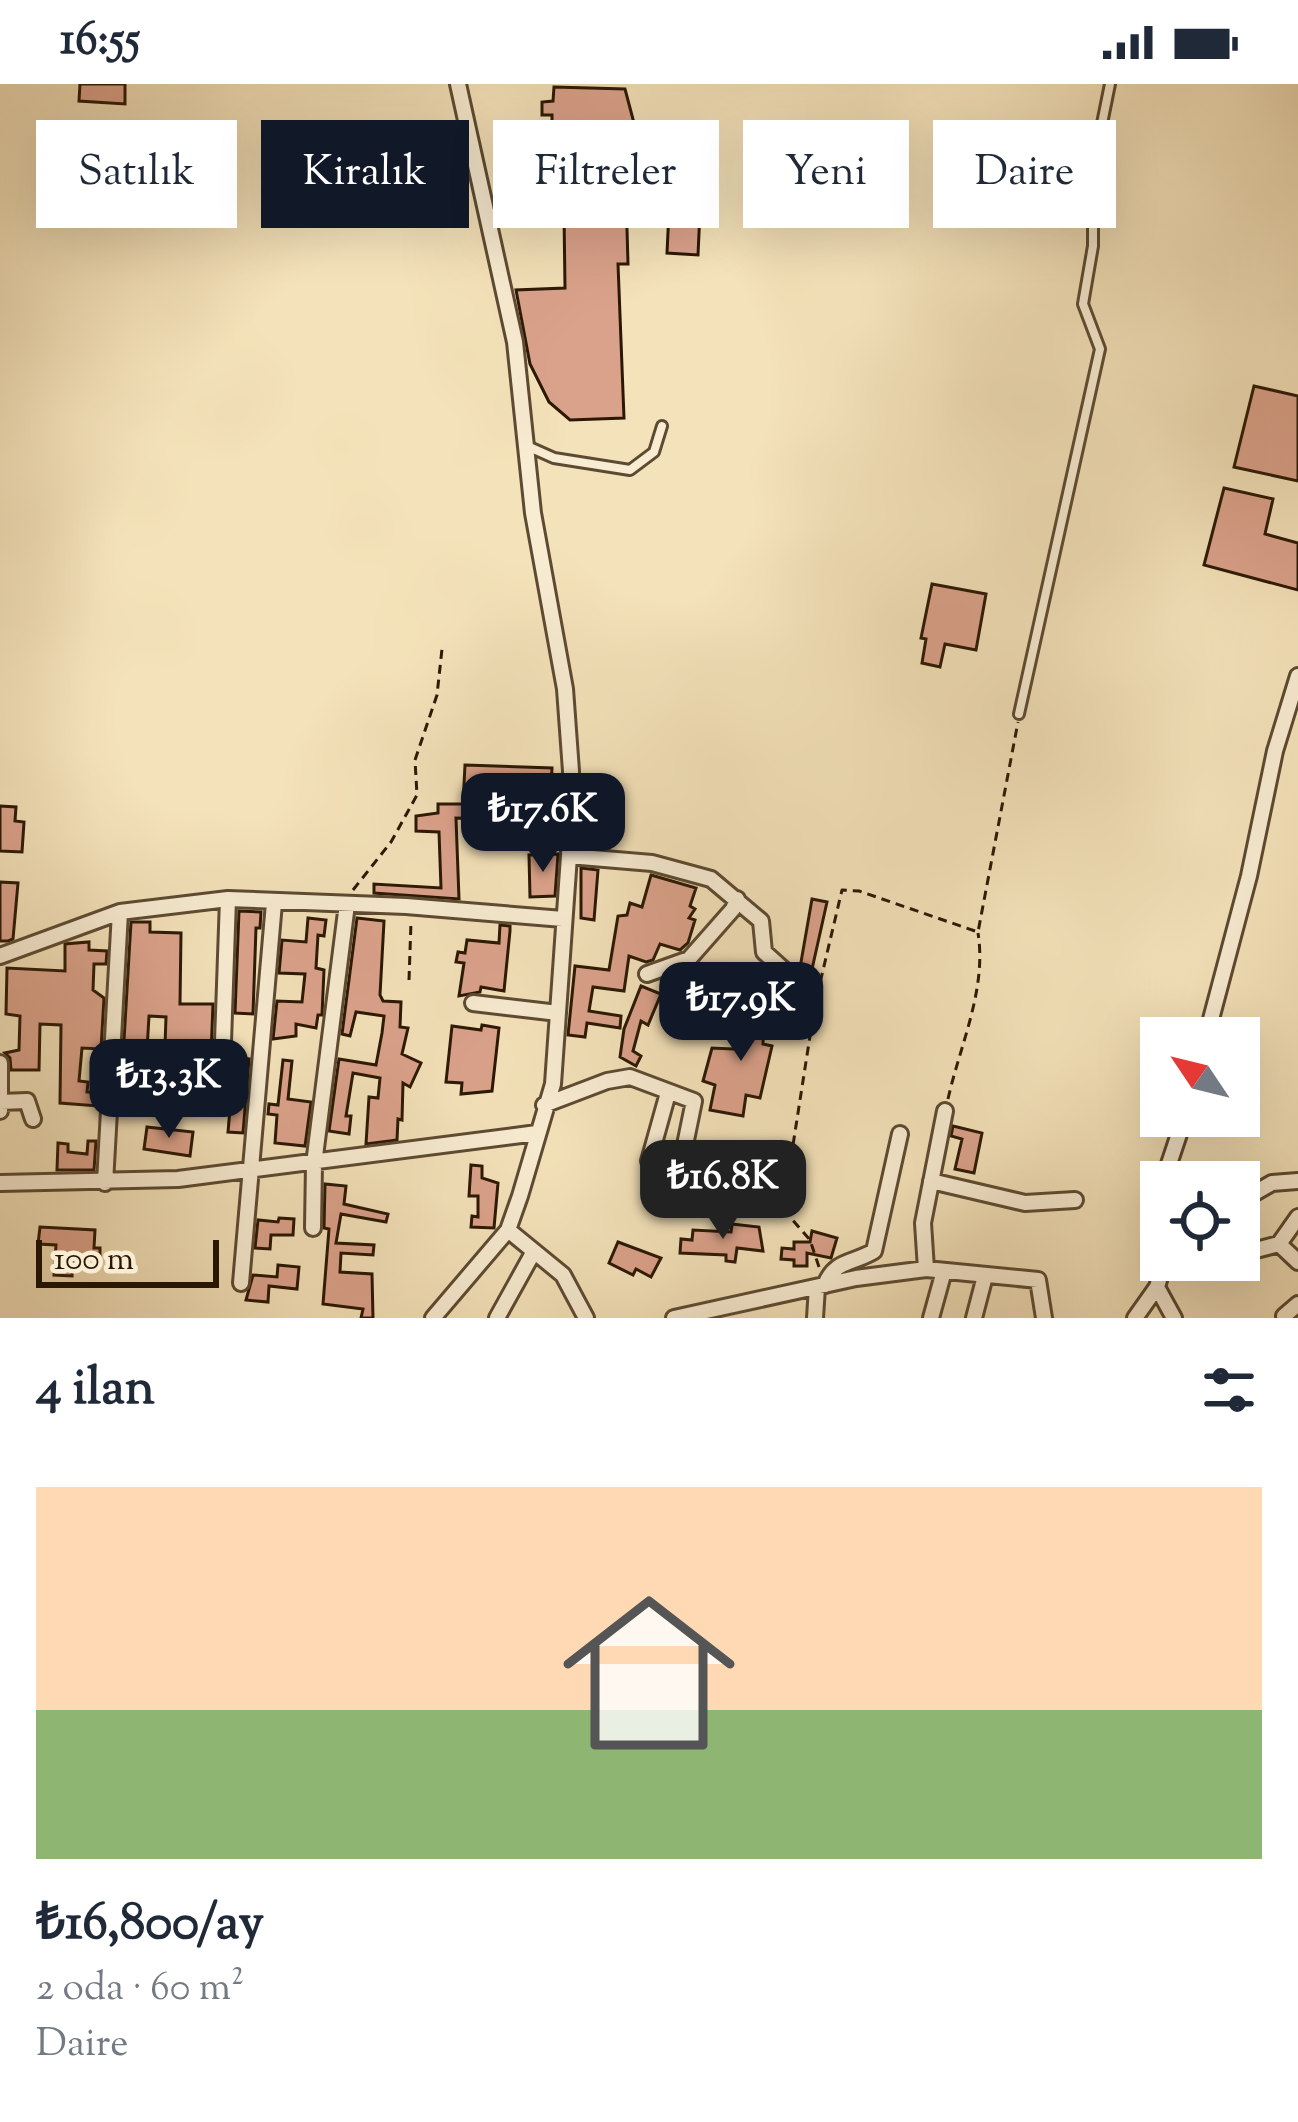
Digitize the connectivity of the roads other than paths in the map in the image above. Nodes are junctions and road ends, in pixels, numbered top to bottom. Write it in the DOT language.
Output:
graph roads {
  1 [pos="458,84"];
  2 [pos="1110,84"];
  3 [pos="662,426"];
  4 [pos="526,446"];
  5 [pos="1298,676"];
  6 [pos="1019,715"];
  7 [pos="569,856"];
  8 [pos="228,898"];
  9 [pos="737,899"];
  10 [pos="274,903"];
  11 [pos="349,904"];
  12 [pos="120,912"];
  13 [pos="563,920"];
  14 [pos="0,956"];
  15 [pos="784,970"];
  16 [pos="647,974"];
  17 [pos="473,1003"];
  18 [pos="558,1013"];
  19 [pos="1212,1017"];
  20 [pos="0,1063"];
  21 [pos="222,1070"];
  22 [pos="668,1093"];
  23 [pos="0,1105"];
  24 [pos="544,1105"];
  25 [pos="945,1111"];
  26 [pos="33,1119"];
  27 [pos="537,1133"];
  28 [pos="900,1134"];
  29 [pos="649,1161"];
  30 [pos="314,1163"];
  31 [pos="250,1170"];
  32 [pos="678,1179"];
  33 [pos="931,1181"];
  34 [pos="1298,1181"];
  35 [pos="0,1183"];
  36 [pos="106,1183"];
  37 [pos="1260,1190"];
  38 [pos="1075,1200"];
  39 [pos="1298,1217"];
  40 [pos="313,1228"];
  41 [pos="508,1230"];
  42 [pos="1279,1244"];
  43 [pos="1260,1249"];
  44 [pos="533,1253"];
  45 [pos="1298,1262"];
  46 [pos="926,1269"];
  47 [pos="944,1271"];
  48 [pos="985,1276"];
  49 [pos="1159,1281"];
  50 [pos="241,1283"];
  51 [pos="821,1286"];
  52 [pos="1157,1287"];
  53 [pos="1298,1304"];
  54 [pos="714,1313"];
  55 [pos="1284,1316"];
  56 [pos="433,1318"];
  57 [pos="497,1318"];
  58 [pos="586,1318"];
  59 [pos="674,1318"];
  60 [pos="815,1318"];
  61 [pos="931,1318"];
  62 [pos="974,1318"];
  63 [pos="1044,1318"];
  64 [pos="1135,1318"];
  65 [pos="1174,1318"];
  1 -- 4 [label="street"];
  2 -- 6 [label="lane"];
  3 -- 4 [label="lane"];
  4 -- 7 [label="street"];
  5 -- 19 [label="street"];
  7 -- 9 [label="street"];
  7 -- 13 [label="street"];
  8 -- 10 [label="street"];
  8 -- 12 [label="street"];
  8 -- 21 [label="street"];
  9 -- 15 [label="street"];
  9 -- 16 [label="street"];
  10 -- 11 [label="street"];
  10 -- 31 [label="street"];
  11 -- 13 [label="street"];
  11 -- 30 [label="street"];
  12 -- 14 [label="street"];
  12 -- 36 [label="street"];
  13 -- 18 [label="street"];
  17 -- 18 [label="street"];
  18 -- 24 [label="street"];
  20 -- 23 [label="street"];
  22 -- 24 [label="street"];
  22 -- 29 [label="street"];
  22 -- 32 [label="street"];
  23 -- 26 [label="street"];
  24 -- 27 [label="street"];
  25 -- 33 [label="street"];
  27 -- 30 [label="street"];
  27 -- 41 [label="street"];
  28 -- 51 [label="street"];
  30 -- 31 [label="street"];
  30 -- 40 [label="street"];
  31 -- 36 [label="street"];
  31 -- 50 [label="street"];
  33 -- 38 [label="street"];
  33 -- 46 [label="street"];
  34 -- 37 [label="street"];
  35 -- 36 [label="street"];
  39 -- 42 [label="street"];
  41 -- 44 [label="street"];
  41 -- 56 [label="street"];
  42 -- 43 [label="street"];
  42 -- 45 [label="street"];
  44 -- 57 [label="street"];
  44 -- 58 [label="street"];
  46 -- 47 [label="street"];
  46 -- 51 [label="street"];
  47 -- 48 [label="street"];
  47 -- 61 [label="street"];
  48 -- 62 [label="street"];
  48 -- 63 [label="street"];
  49 -- 52 [label="street"];
  51 -- 54 [label="street"];
  51 -- 60 [label="street"];
  52 -- 64 [label="street"];
  52 -- 65 [label="street"];
  53 -- 55 [label="street"];
  54 -- 59 [label="street"];
}
